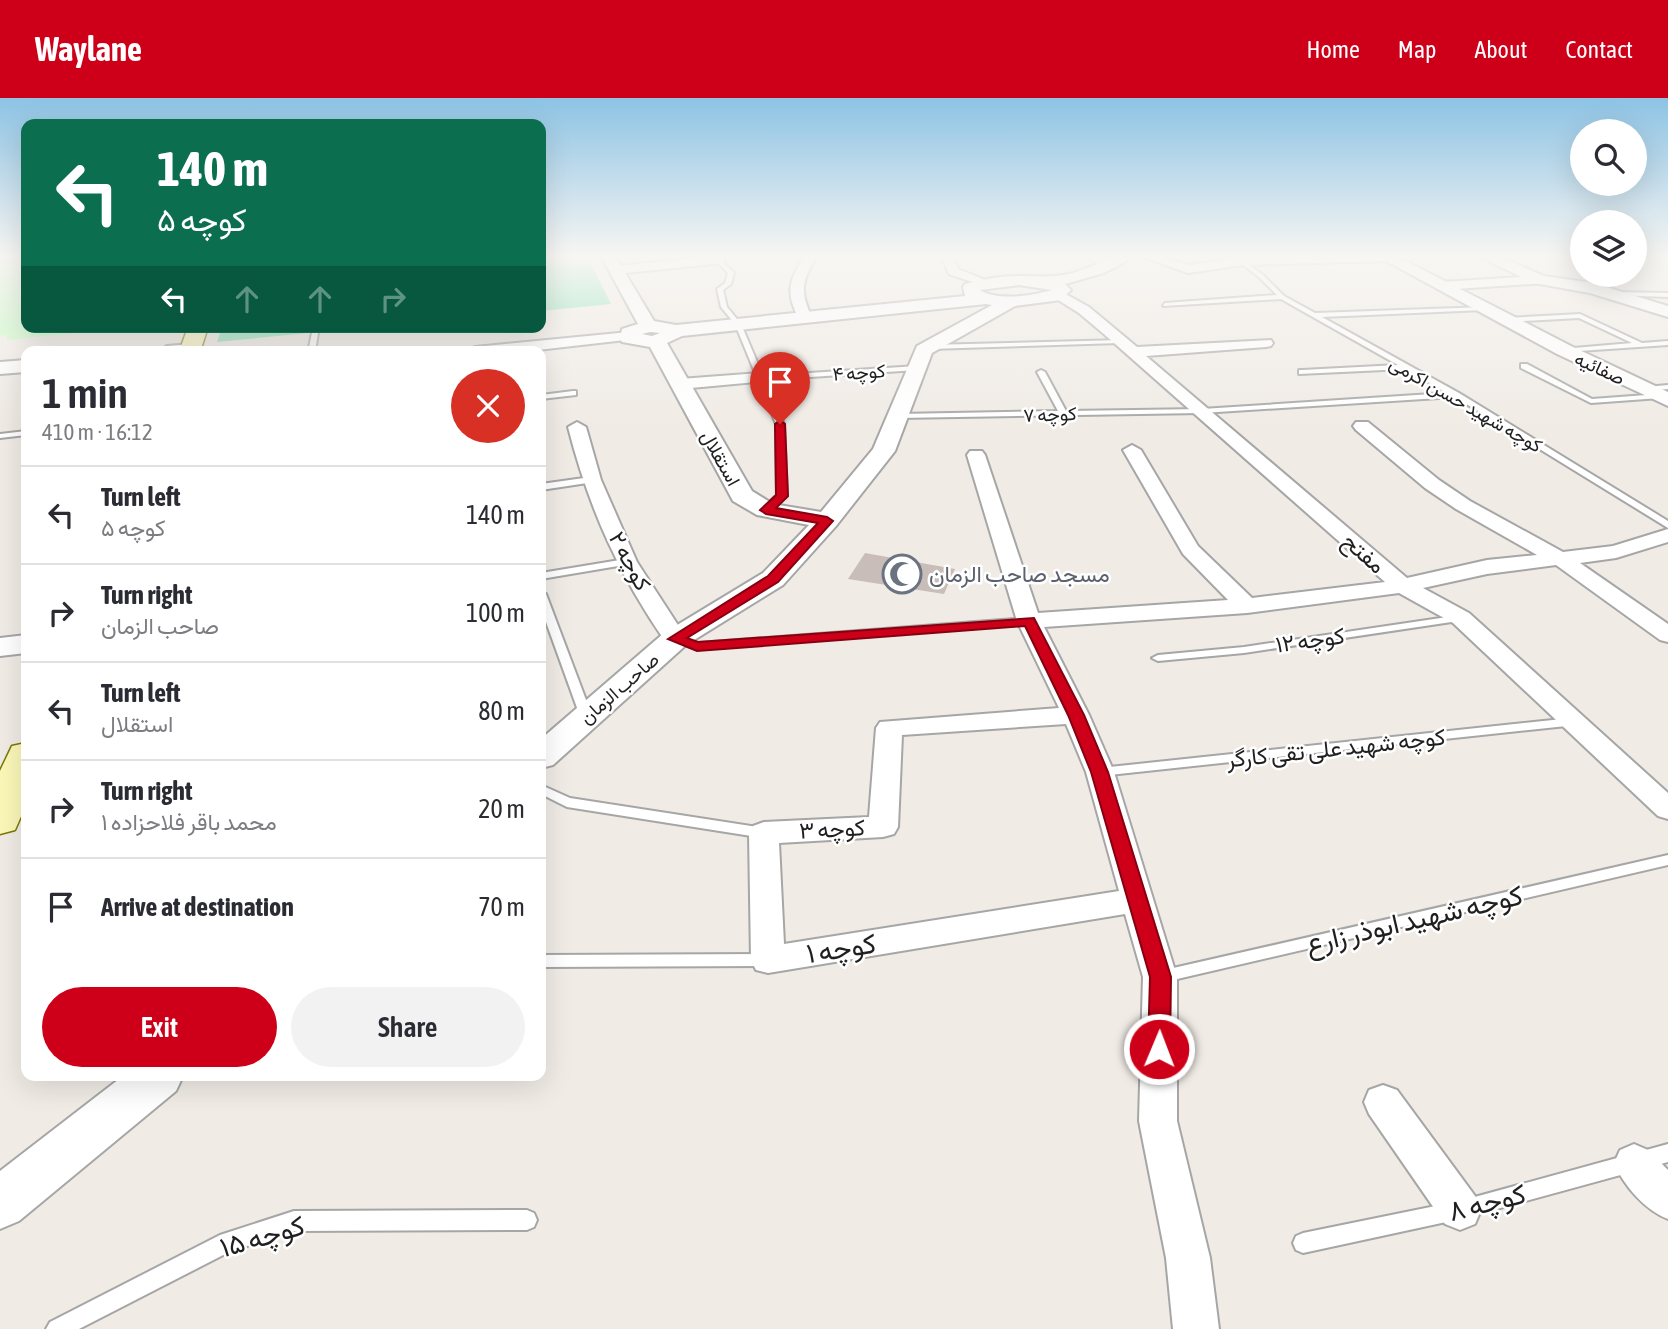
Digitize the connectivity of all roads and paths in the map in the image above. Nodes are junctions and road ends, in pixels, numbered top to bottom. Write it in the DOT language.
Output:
graph roads {
  1 [pos="646,313"];
  2 [pos="729,313"];
  3 [pos="803,313"];
  4 [pos="830,313"];
  5 [pos="989,313"];
  6 [pos="1088,313"];
  7 [pos="1309,313"];
  8 [pos="1350,313"];
  9 [pos="1494,313"];
  10 [pos="1312,315"];
  11 [pos="805,317"];
  12 [pos="1507,320"];
  13 [pos="738,324"];
  14 [pos="659,333"];
  15 [pos="629,336"];
  16 [pos="1266,343"];
  17 [pos="1668,343"];
  18 [pos="1645,345"];
  19 [pos="538,346"];
  20 [pos="929,347"];
  21 [pos="1127,347"];
  22 [pos="1564,351"];
  23 [pos="1668,354"];
  24 [pos="21,366"];
  25 [pos="1524,366"];
  26 [pos="1404,367"];
  27 [pos="0,368"];
  28 [pos="917,368"];
  29 [pos="1041,372"];
  30 [pos="1302,372"];
  31 [pos="760,378"];
  32 [pos="680,384"];
  33 [pos="573,393"];
  34 [pos="1660,393"];
  35 [pos="1456,395"];
  36 [pos="546,396"];
  37 [pos="1202,411"];
  38 [pos="1063,413"];
  39 [pos="898,416"];
  40 [pos="1362,426"];
  41 [pos="578,427"];
  42 [pos="21,434"];
  43 [pos="0,436"];
  44 [pos="1132,450"];
  45 [pos="976,455"];
  46 [pos="591,480"];
  47 [pos="546,486"];
  48 [pos="766,510"];
  49 [pos="827,521"];
  50 [pos="1668,524"];
  51 [pos="1668,535"];
  52 [pos="1562,560"];
  53 [pos="626,562"];
  54 [pos="546,575"];
  55 [pos="1403,586"];
  56 [pos="1247,606"];
  57 [pos="546,608"];
  58 [pos="1461,618"];
  59 [pos="1029,621"];
  60 [pos="1668,635"];
  61 [pos="675,639"];
  62 [pos="21,645"];
  63 [pos="0,647"];
  64 [pos="1158,658"];
  65 [pos="1076,715"];
  66 [pos="586,716"];
  67 [pos="1572,722"];
  68 [pos="546,752"];
  69 [pos="21,768"];
  70 [pos="1100,772"];
  71 [pos="546,792"];
  72 [pos="1668,809"];
  73 [pos="0,820"];
  74 [pos="764,833"];
  75 [pos="1668,860"];
  76 [pos="1138,900"];
  77 [pos="768,960"];
  78 [pos="546,961"];
  79 [pos="1160,977"];
  80 [pos="153,1081"];
  81 [pos="1383,1102"];
  82 [pos="1651,1158"];
  83 [pos="1668,1199"];
  84 [pos="0,1203"];
  85 [pos="1460,1210"];
  86 [pos="527,1220"];
  87 [pos="1303,1243"];
  88 [pos="57,1329"];
  89 [pos="1196,1329"];
  1 -- 14 [label="street, استقلال"];
  2 -- 13 [label="lane"];
  3 -- 11 [label="street"];
  4 -- 11 [label="street"];
  5 -- 20 [label="street"];
  6 -- 21 [label="street, مفتح"];
  7 -- 10 [label="lane, کوچه شهید حسن اکرمی"];
  8 -- 10 [label="lane"];
  9 -- 12 [label="street, صفائیه"];
  10 -- 26 [label="lane, کوچه شهید حسن اکرمی"];
  11 -- 13 [label="street"];
  12 -- 18 [label="lane"];
  12 -- 22 [label="street, صفائیه"];
  13 -- 14 [label="street"];
  13 -- 31 [label="lane"];
  14 -- 15 [label="street"];
  14 -- 32 [label="street, استقلال"];
  15 -- 19 [label="street"];
  16 -- 21 [label="street"];
  17 -- 18 [label="lane"];
  18 -- 22 [label="lane"];
  18 -- 23 [label="lane"];
  20 -- 21 [label="lane"];
  20 -- 28 [label="street, صاحب الزمان"];
  21 -- 37 [label="street, مفتح"];
  22 -- 34 [label="street, صفائیه"];
  24 -- 27 [label="street"];
  25 -- 34 [label="lane"];
  26 -- 30 [label="lane"];
  26 -- 35 [label="lane, کوچه شهید حسن اکرمی"];
  28 -- 31 [label="lane, کوچه ۴"];
  28 -- 39 [label="street, صاحب الزمان"];
  29 -- 38 [label="lane"];
  31 -- 32 [label="street"];
  31 -- 48 [label="lane"];
  32 -- 48 [label="street, استقلال"];
  33 -- 36 [label="lane"];
  35 -- 37 [label="lane, کوچه ۷"];
  35 -- 50 [label="lane, کوچه شهید حسن اکرمی"];
  37 -- 38 [label="lane, کوچه ۷"];
  37 -- 55 [label="street, مفتح"];
  38 -- 39 [label="lane, کوچه ۷"];
  39 -- 49 [label="street, صاحب الزمان"];
  40 -- 52 [label="street"];
  41 -- 46 [label="street, کوچه ۲"];
  42 -- 43 [label="lane"];
  44 -- 56 [label="street"];
  45 -- 59 [label="street"];
  46 -- 47 [label="lane"];
  46 -- 53 [label="street, کوچه ۲"];
  48 -- 49 [label="street, استقلال"];
  49 -- 61 [label="street, صاحب الزمان"];
  51 -- 52 [label="street"];
  52 -- 55 [label="street"];
  52 -- 60 [label="street"];
  53 -- 54 [label="lane"];
  53 -- 61 [label="street, کوچه ۲"];
  55 -- 56 [label="street"];
  55 -- 58 [label="street, مفتح"];
  56 -- 59 [label="street"];
  57 -- 66 [label="lane"];
  58 -- 64 [label="lane, کوچه ۱۲"];
  58 -- 67 [label="street, مفتح"];
  59 -- 61 [label="lane"];
  59 -- 65 [label="street"];
  61 -- 66 [label="street, صاحب الزمان"];
  62 -- 63 [label="street"];
  65 -- 70 [label="street"];
  65 -- 74 [label="street, کوچه ۳"];
  66 -- 68 [label="street, صاحب الزمان"];
  67 -- 70 [label="lane, کوچه شهید علی تقی کارگر"];
  67 -- 72 [label="street, مفتح"];
  69 -- 73 [label="main road"];
  70 -- 76 [label="street"];
  71 -- 74 [label="lane, کوچه ۳"];
  74 -- 77 [label="street"];
  75 -- 79 [label="lane, کوچه شهید ابوذر زارع"];
  76 -- 77 [label="street, کوچه ۱"];
  76 -- 79 [label="street"];
  77 -- 78 [label="lane, کوچه ۱"];
  79 -- 89 [label="street"];
  80 -- 84 [label="street"];
  81 -- 85 [label="street"];
  82 -- 83 [label="street"];
  82 -- 85 [label="lane, کوچه ۸"];
  85 -- 87 [label="lane, کوچه ۸"];
  86 -- 88 [label="lane, کوچه ۱۵"];
}
